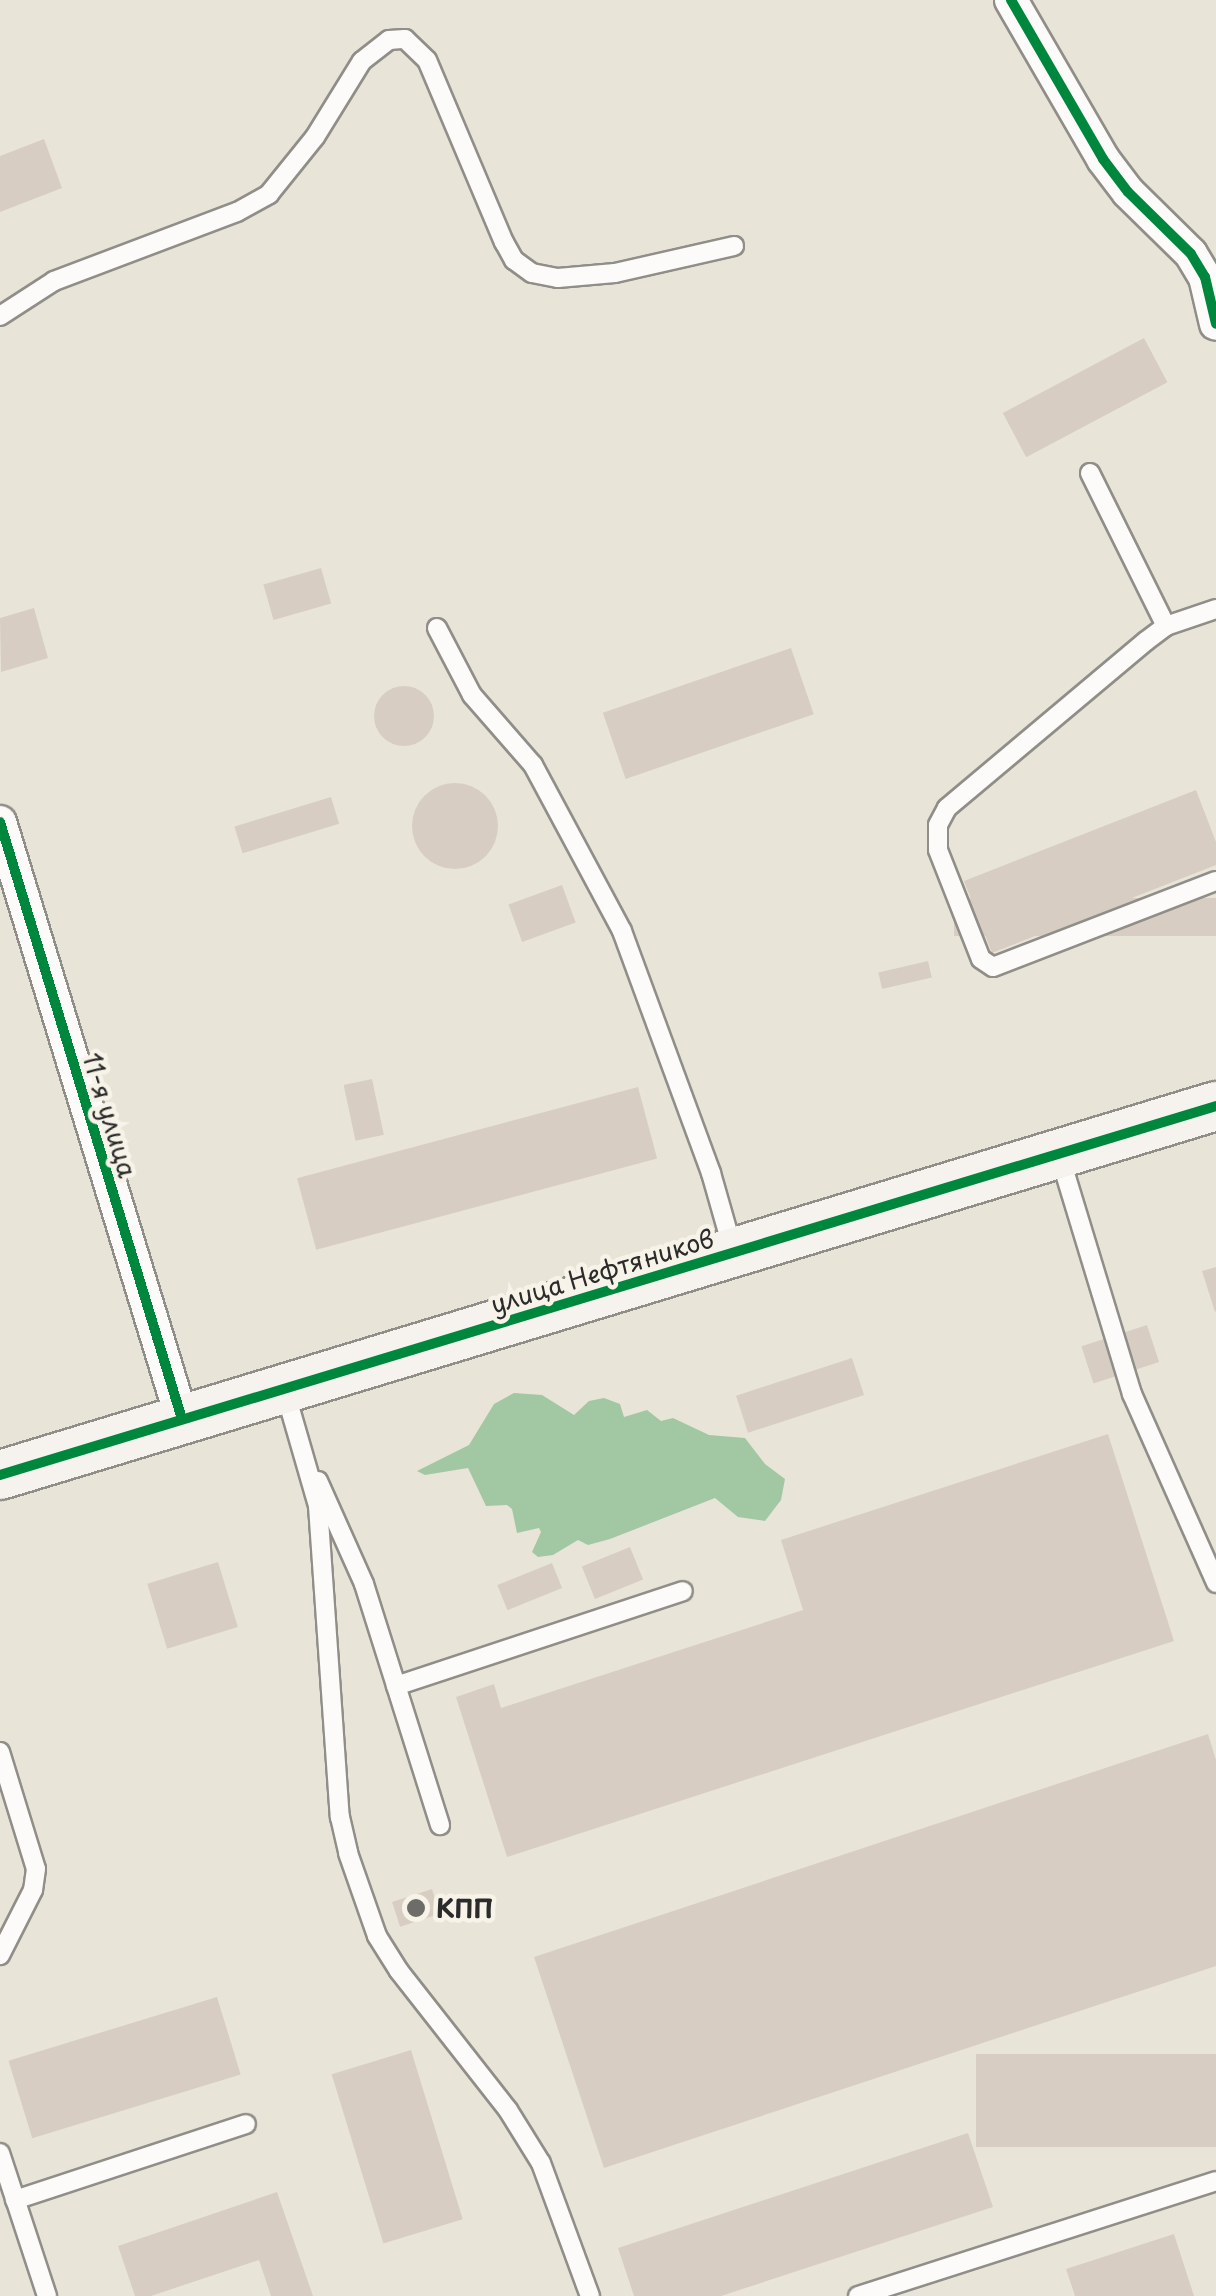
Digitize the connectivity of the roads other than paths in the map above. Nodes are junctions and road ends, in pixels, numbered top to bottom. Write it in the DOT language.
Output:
graph roads {
  1 [pos="1010,0"];
  2 [pos="734,246"];
  3 [pos="0,316"];
  4 [pos="1216,324"];
  5 [pos="1090,473"];
  6 [pos="1216,608"];
  7 [pos="1166,626"];
  8 [pos="438,628"];
  9 [pos="2,833"];
  10 [pos="8,879"];
  11 [pos="1216,880"];
  12 [pos="1216,1106"];
  13 [pos="1059,1154"];
  14 [pos="734,1252"];
  15 [pos="284,1388"];
  16 [pos="182,1419"];
  17 [pos="310,1467"];
  18 [pos="0,1476"];
  19 [pos="1216,1583"];
  20 [pos="683,1591"];
  21 [pos="396,1686"];
  22 [pos="0,1752"];
  23 [pos="440,1825"];
  24 [pos="0,1954"];
  25 [pos="246,2124"];
  26 [pos="0,2154"];
  27 [pos="1216,2181"];
  28 [pos="15,2200"];
  29 [pos="46,2296"];
  30 [pos="590,2296"];
  31 [pos="858,2296"];
  1 -- 4 [label="street"];
  2 -- 3 [label="lane"];
  5 -- 7 [label="lane"];
  6 -- 7 [label="lane"];
  7 -- 11 [label="lane"];
  8 -- 14 [label="lane"];
  9 -- 10 [label="street, 11-я улица"];
  10 -- 16 [label="street, 11-я улица"];
  12 -- 13 [label="street, улица Нефтяников"];
  13 -- 14 [label="street, улица Нефтяников"];
  13 -- 19 [label="lane"];
  14 -- 15 [label="street, улица Нефтяников"];
  15 -- 16 [label="street, улица Нефтяников"];
  15 -- 17 [label="lane"];
  16 -- 18 [label="street, улица Нефтяников"];
  17 -- 21 [label="lane"];
  17 -- 30 [label="lane"];
  20 -- 21 [label="lane"];
  21 -- 23 [label="lane"];
  22 -- 24 [label="lane"];
  25 -- 28 [label="lane"];
  26 -- 28 [label="lane"];
  27 -- 31 [label="lane"];
  28 -- 29 [label="lane"];
}
